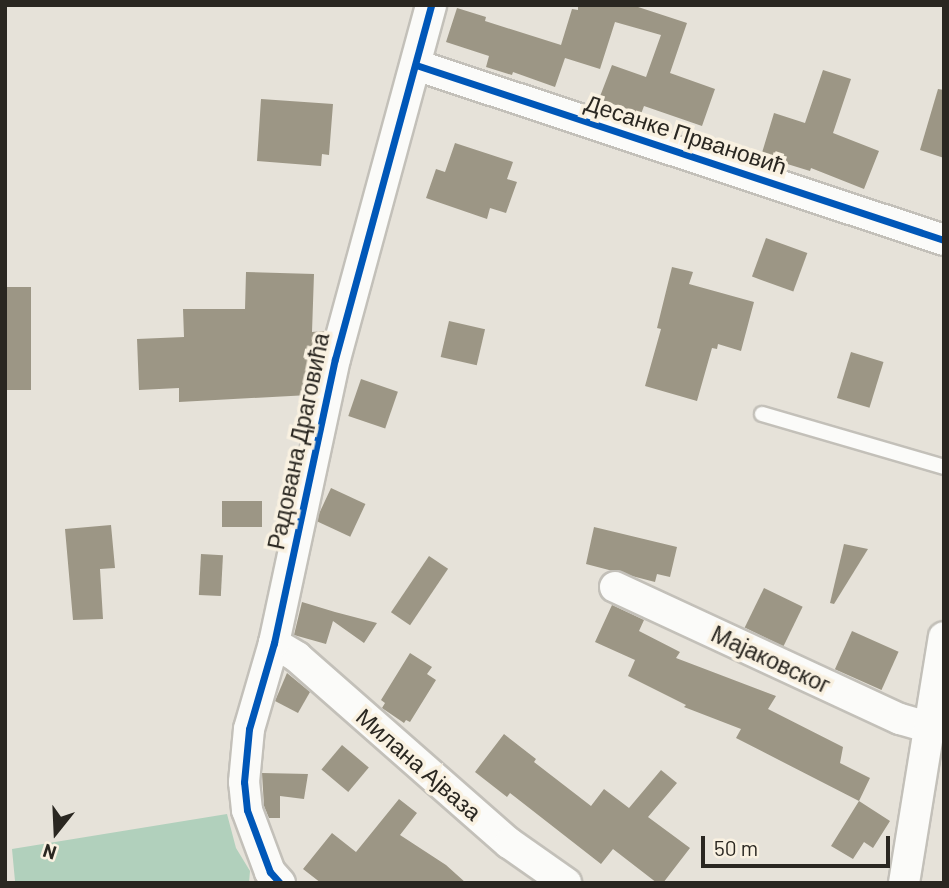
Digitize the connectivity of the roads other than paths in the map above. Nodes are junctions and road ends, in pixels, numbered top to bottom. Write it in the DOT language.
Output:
graph roads {
  1 [pos="431,5"];
  2 [pos="416,65"];
  3 [pos="944,240"];
  4 [pos="762,414"];
  5 [pos="944,467"];
  6 [pos="615,587"];
  7 [pos="944,637"];
  8 [pos="274,643"];
  9 [pos="928,727"];
  10 [pos="280,883"];
  11 [pos="566,883"];
  12 [pos="904,883"];
  1 -- 2 [label="street, Радована Драговића"];
  2 -- 3 [label="street, Десанке Првановић"];
  2 -- 8 [label="street, Радована Драговића"];
  4 -- 5 [label="lane"];
  6 -- 9 [label="street, Мајаковског"];
  7 -- 9 [label="street"];
  8 -- 10 [label="street, Радована Драговића"];
  8 -- 11 [label="street, Милана Ајваза"];
  9 -- 12 [label="street"];
}
